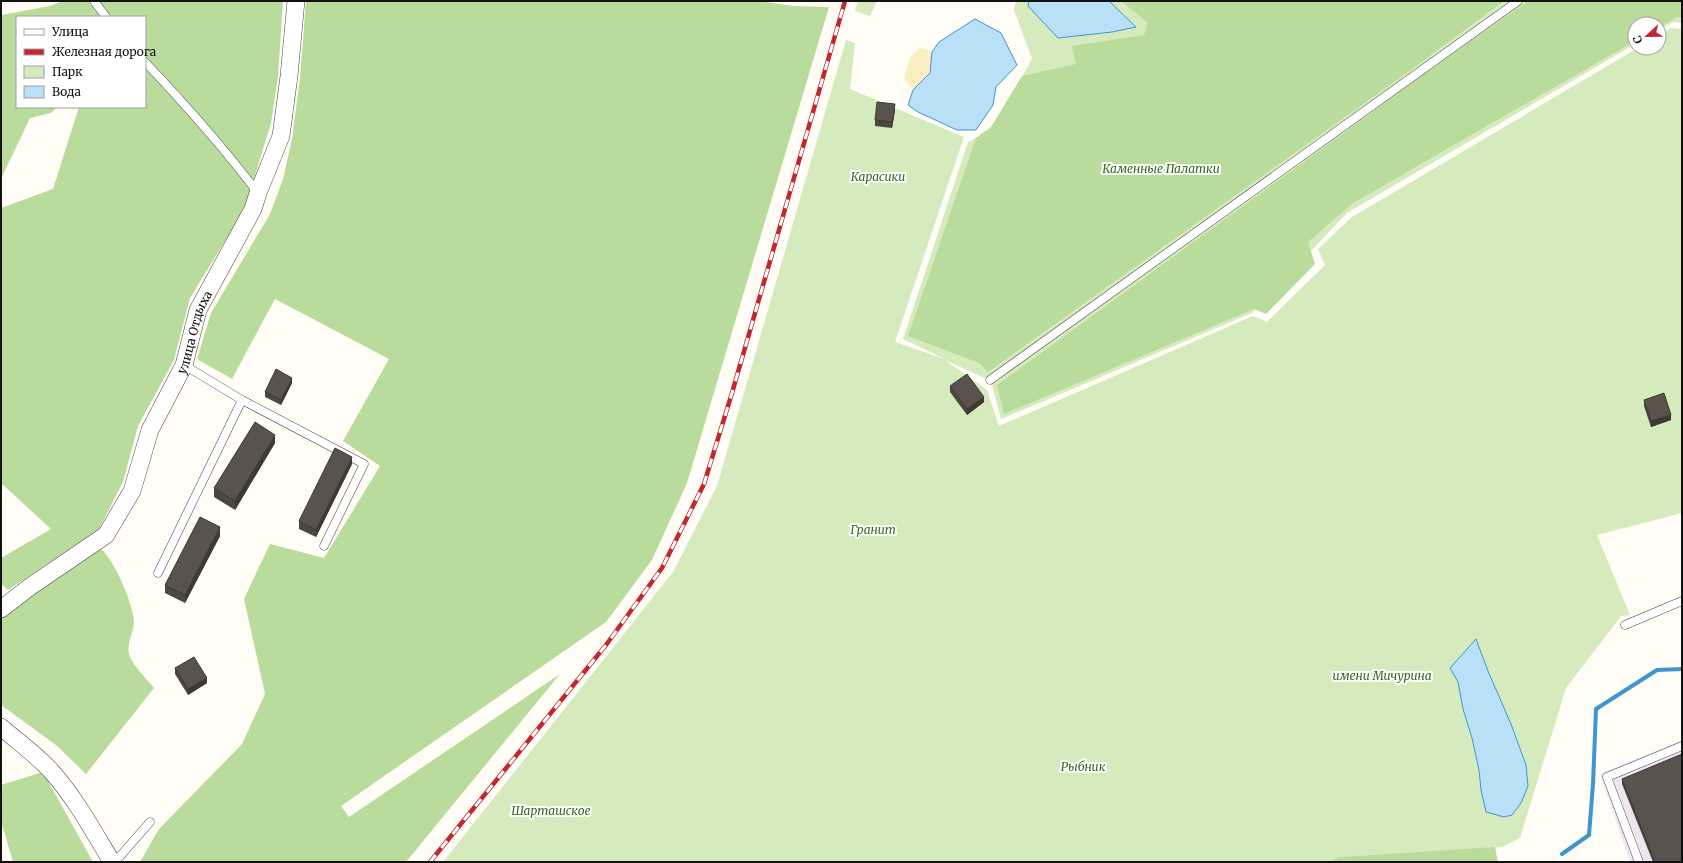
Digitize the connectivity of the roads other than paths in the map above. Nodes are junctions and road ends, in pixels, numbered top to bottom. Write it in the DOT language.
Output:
graph roads {
  1 [pos="94,1"];
  2 [pos="296,1"];
  3 [pos="1518,1"];
  4 [pos="105,16"];
  5 [pos="146,63"];
  6 [pos="258,193"];
  7 [pos="184,365"];
  8 [pos="990,380"];
  9 [pos="242,400"];
  10 [pos="324,546"];
  11 [pos="158,573"];
  12 [pos="1682,601"];
  13 [pos="1,609"];
  14 [pos="1625,625"];
  15 [pos="1,727"];
  16 [pos="1682,746"];
  17 [pos="150,822"];
  18 [pos="112,862"];
  19 [pos="115,862"];
  20 [pos="1639,862"];
  1 -- 4 [label="lane"];
  2 -- 6 [label="street, улица Отдыха"];
  3 -- 8 [label="lane"];
  5 -- 6 [label="lane"];
  6 -- 7 [label="street, улица Отдыха"];
  7 -- 9 [label="lane"];
  7 -- 13 [label="street, улица Отдыха"];
  9 -- 10 [label="lane"];
  9 -- 11 [label="lane"];
  12 -- 14 [label="lane"];
  15 -- 18 [label="street"];
  16 -- 20 [label="lane"];
  17 -- 19 [label="lane"];
}
